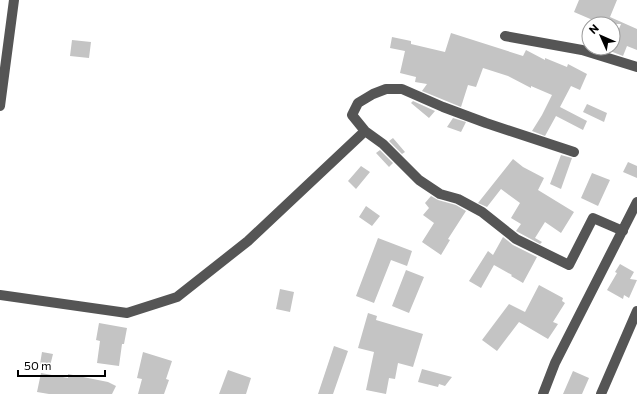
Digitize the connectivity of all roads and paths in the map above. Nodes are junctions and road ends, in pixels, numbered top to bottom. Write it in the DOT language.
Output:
graph roads {
  1 [pos="14,0"];
  2 [pos="505,36"];
  3 [pos="637,67"];
  4 [pos="0,106"];
  5 [pos="365,131"];
  6 [pos="574,152"];
  7 [pos="637,202"];
  8 [pos="623,231"];
  9 [pos="0,295"];
  10 [pos="637,311"];
  11 [pos="542,394"];
  12 [pos="601,394"];
  1 -- 4 [label="street"];
  2 -- 3 [label="street"];
  5 -- 6 [label="street"];
  5 -- 8 [label="street"];
  5 -- 9 [label="street"];
  7 -- 8 [label="street"];
  8 -- 11 [label="street"];
  10 -- 12 [label="street"];
}
